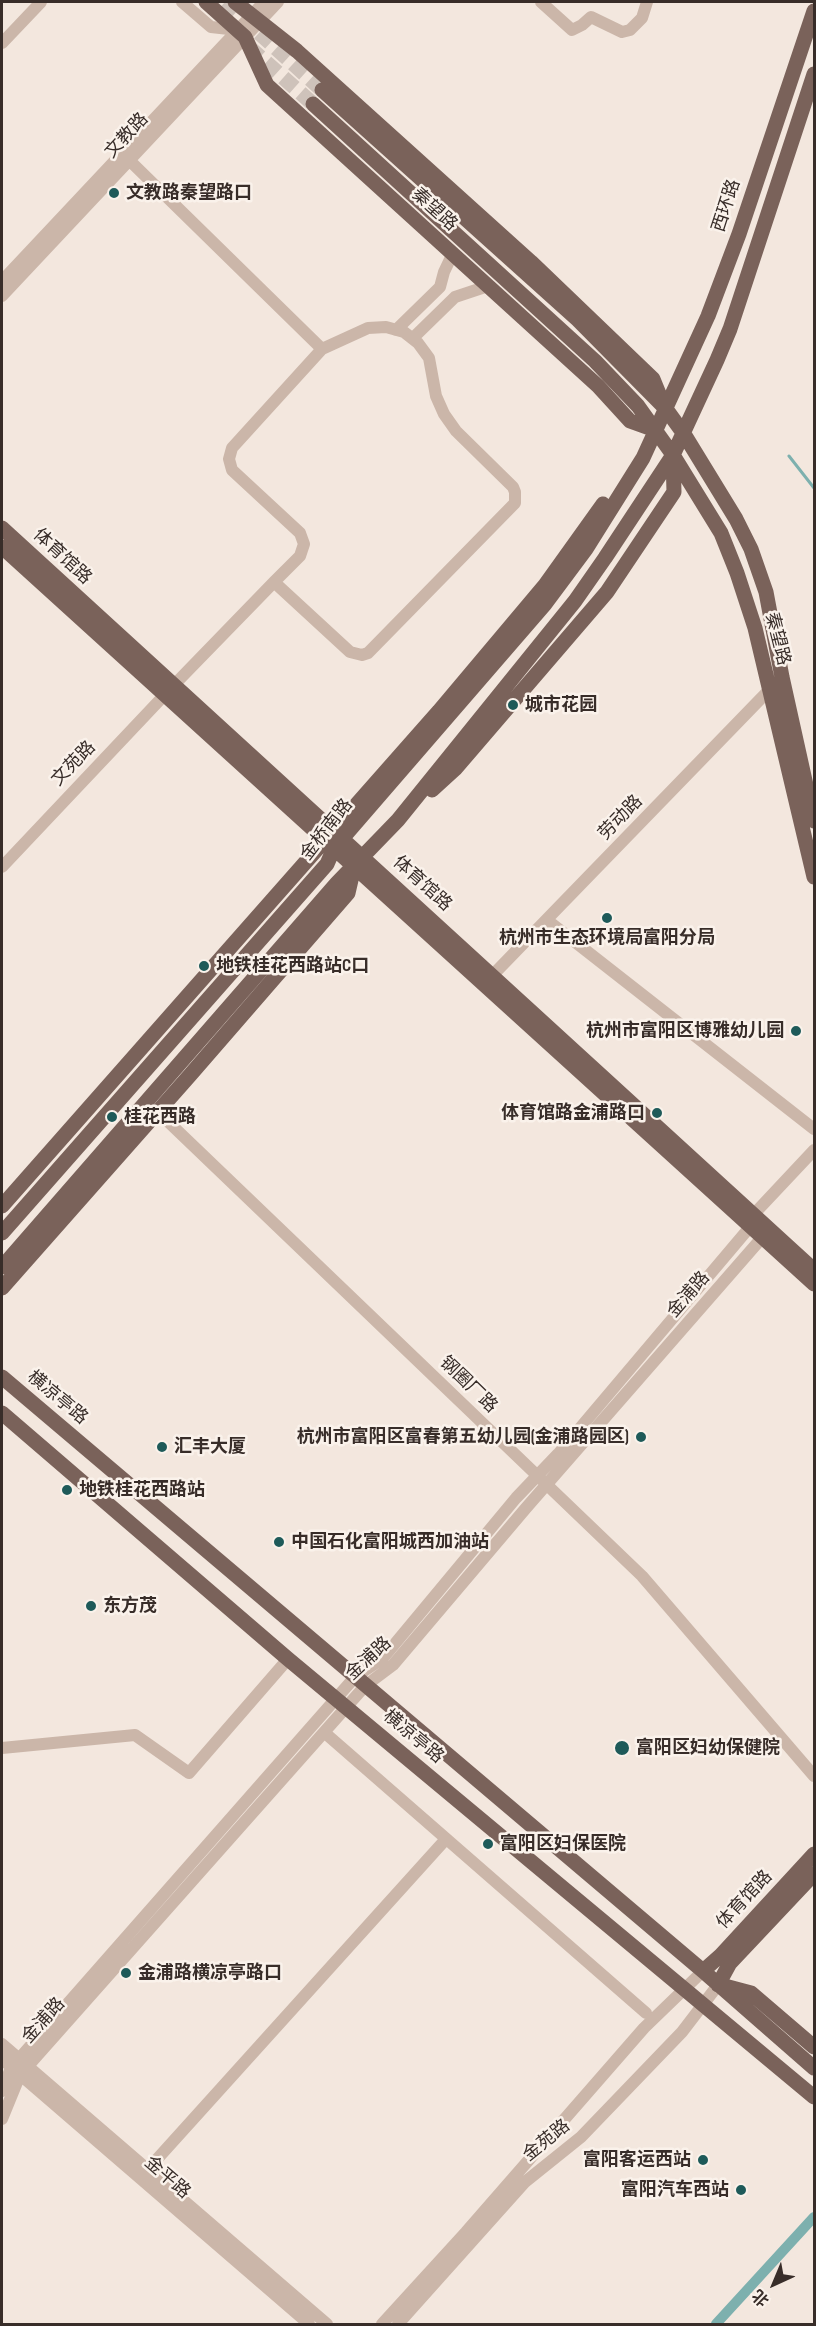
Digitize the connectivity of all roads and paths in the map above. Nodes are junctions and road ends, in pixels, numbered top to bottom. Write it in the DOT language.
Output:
graph roads {
  1 [pos="40,2"];
  2 [pos="182,2"];
  3 [pos="206,2"];
  4 [pos="235,2"];
  5 [pos="264,2"];
  6 [pos="278,2"];
  7 [pos="541,2"];
  8 [pos="647,2"];
  9 [pos="814,11"];
  10 [pos="254,12"];
  11 [pos="242,34"];
  12 [pos="2,42"];
  13 [pos="814,74"];
  14 [pos="322,90"];
  15 [pos="313,104"];
  16 [pos="129,160"];
  17 [pos="453,254"];
  18 [pos="2,281"];
  19 [pos="488,286"];
  20 [pos="2,296"];
  21 [pos="396,330"];
  22 [pos="413,338"];
  23 [pos="322,349"];
  24 [pos="666,409"];
  25 [pos="654,430"];
  26 [pos="684,434"];
  27 [pos="673,455"];
  28 [pos="2,528"];
  29 [pos="2,547"];
  30 [pos="274,582"];
  31 [pos="782,677"];
  32 [pos="769,690"];
  33 [pos="169,691"];
  34 [pos="398,820"];
  35 [pos="814,821"];
  36 [pos="334,839"];
  37 [pos="358,861"];
  38 [pos="2,867"];
  39 [pos="814,877"];
  40 [pos="547,920"];
  41 [pos="489,979"];
  42 [pos="218,1020"];
  43 [pos="164,1048"];
  44 [pos="210,1050"];
  45 [pos="135,1056"];
  46 [pos="158,1112"];
  47 [pos="814,1129"];
  48 [pos="814,1150"];
  49 [pos="2,1206"];
  50 [pos="754,1219"];
  51 [pos="2,1233"];
  52 [pos="767,1233"];
  53 [pos="2,1268"];
  54 [pos="814,1270"];
  55 [pos="814,1284"];
  56 [pos="2,1288"];
  57 [pos="2,1377"];
  58 [pos="2,1413"];
  59 [pos="542,1481"];
  60 [pos="288,1659"];
  61 [pos="360,1682"];
  62 [pos="342,1703"];
  63 [pos="325,1733"];
  64 [pos="2,1748"];
  65 [pos="814,1776"];
  66 [pos="446,1839"];
  67 [pos="814,1854"];
  68 [pos="814,1874"];
  69 [pos="703,1971"];
  70 [pos="718,1985"];
  71 [pos="684,1987"];
  72 [pos="704,2005"];
  73 [pos="646,2013"];
  74 [pos="2,2044"];
  75 [pos="814,2047"];
  76 [pos="2,2059"];
  77 [pos="20,2067"];
  78 [pos="814,2068"];
  79 [pos="2,2091"];
  80 [pos="809,2092"];
  81 [pos="814,2104"];
  82 [pos="2,2119"];
  83 [pos="143,2174"];
  84 [pos="309,2325"];
  85 [pos="327,2325"];
  86 [pos="382,2325"];
  87 [pos="398,2325"];
  1 -- 12 [label="street"];
  2 -- 11 [label="street"];
  3 -- 11 [label="main road, 秦望路"];
  4 -- 10 [label="main road, 秦望路"];
  5 -- 10 [label="street, 文教路"];
  6 -- 10 [label="street, 文教路"];
  7 -- 8 [label="street"];
  9 -- 24 [label="main road, 西环路"];
  10 -- 11 [label="street, 文教路"];
  10 -- 24 [label="main road, 秦望路"];
  11 -- 16 [label="street, 文教路"];
  11 -- 17 [label="main road, 秦望路"];
  11 -- 18 [label="street, 文教路"];
  13 -- 26 [label="main road"];
  14 -- 24 [label="main road, 秦望路"];
  15 -- 25 [label="main road, 秦望路"];
  16 -- 20 [label="street, 文教路"];
  16 -- 23 [label="street"];
  17 -- 19 [label="main road, 秦望路"];
  17 -- 21 [label="street"];
  19 -- 22 [label="street"];
  19 -- 25 [label="main road, 秦望路"];
  21 -- 22 [label="street"];
  21 -- 23 [label="street"];
  22 -- 30 [label="street"];
  23 -- 30 [label="street, 文苑路"];
  24 -- 25 [label="main road, 金桥南路"];
  24 -- 26 [label="main road, 秦望路"];
  25 -- 27 [label="main road, 秦望路"];
  25 -- 36 [label="main road, 金桥南路"];
  26 -- 27 [label="main road"];
  26 -- 31 [label="main road, 秦望路"];
  27 -- 32 [label="main road, 秦望路"];
  27 -- 34 [label="main road"];
  27 -- 34 [label="main road"];
  28 -- 33 [label="main road, 体育馆路"];
  29 -- 33 [label="main road, 体育馆路"];
  30 -- 33 [label="street, 文苑路"];
  31 -- 32 [label="street, 劳动路"];
  31 -- 35 [label="main road, 秦望路"];
  32 -- 39 [label="main road, 秦望路"];
  32 -- 40 [label="street, 劳动路"];
  33 -- 36 [label="main road, 体育馆路"];
  33 -- 38 [label="street, 文苑路"];
  34 -- 37 [label="main road"];
  36 -- 37 [label="main road, 体育馆路"];
  36 -- 43 [label="main road, 金桥南路"];
  36 -- 45 [label="main road, 金桥南路"];
  37 -- 41 [label="main road, 体育馆路"];
  37 -- 42 [label="main road"];
  37 -- 44 [label="main road"];
  40 -- 41 [label="street, 劳动路"];
  40 -- 47 [label="street"];
  41 -- 50 [label="main road, 体育馆路"];
  42 -- 44 [label="main road"];
  42 -- 53 [label="main road"];
  43 -- 45 [label="main road"];
  43 -- 51 [label="main road, 金桥南路"];
  44 -- 46 [label="main road"];
  45 -- 49 [label="main road, 金桥南路"];
  46 -- 56 [label="main road"];
  46 -- 59 [label="street, 钢圈厂路"];
  48 -- 50 [label="street, 金浦路"];
  50 -- 52 [label="main road, 体育馆路"];
  50 -- 59 [label="street, 金浦路"];
  52 -- 54 [label="main road, 体育馆路"];
  52 -- 55 [label="main road, 体育馆路"];
  52 -- 59 [label="street, 金浦路"];
  57 -- 61 [label="main road, 横凉亭路"];
  58 -- 60 [label="main road, 横凉亭路"];
  59 -- 61 [label="street, 金浦路"];
  59 -- 65 [label="street, 钢圈厂路"];
  60 -- 62 [label="main road, 横凉亭路"];
  60 -- 64 [label="street"];
  61 -- 62 [label="street, 金浦路"];
  61 -- 69 [label="main road, 横凉亭路"];
  62 -- 63 [label="street, 金浦路"];
  62 -- 71 [label="main road, 横凉亭路"];
  62 -- 77 [label="street, 金浦路"];
  63 -- 66 [label="street"];
  63 -- 77 [label="street, 金浦路"];
  66 -- 73 [label="street"];
  66 -- 83 [label="street"];
  67 -- 69 [label="main road, 体育馆路"];
  68 -- 70 [label="main road, 体育馆路"];
  69 -- 70 [label="main road, 横凉亭路"];
  69 -- 71 [label="street"];
  70 -- 72 [label="street, 金苑路"];
  70 -- 75 [label="main road, 横凉亭路"];
  70 -- 78 [label="main road, 横凉亭路"];
  71 -- 72 [label="main road, 横凉亭路"];
  71 -- 86 [label="street"];
  72 -- 80 [label="main road, 横凉亭路"];
  72 -- 87 [label="street, 金苑路"];
  74 -- 77 [label="street"];
  76 -- 77 [label="street, 金平路"];
  77 -- 79 [label="street, 金浦路"];
  77 -- 82 [label="street, 金浦路"];
  77 -- 83 [label="street, 金平路"];
  80 -- 81 [label="main road, 横凉亭路"];
  83 -- 84 [label="street, 金平路"];
  83 -- 85 [label="street, 金平路"];
}
